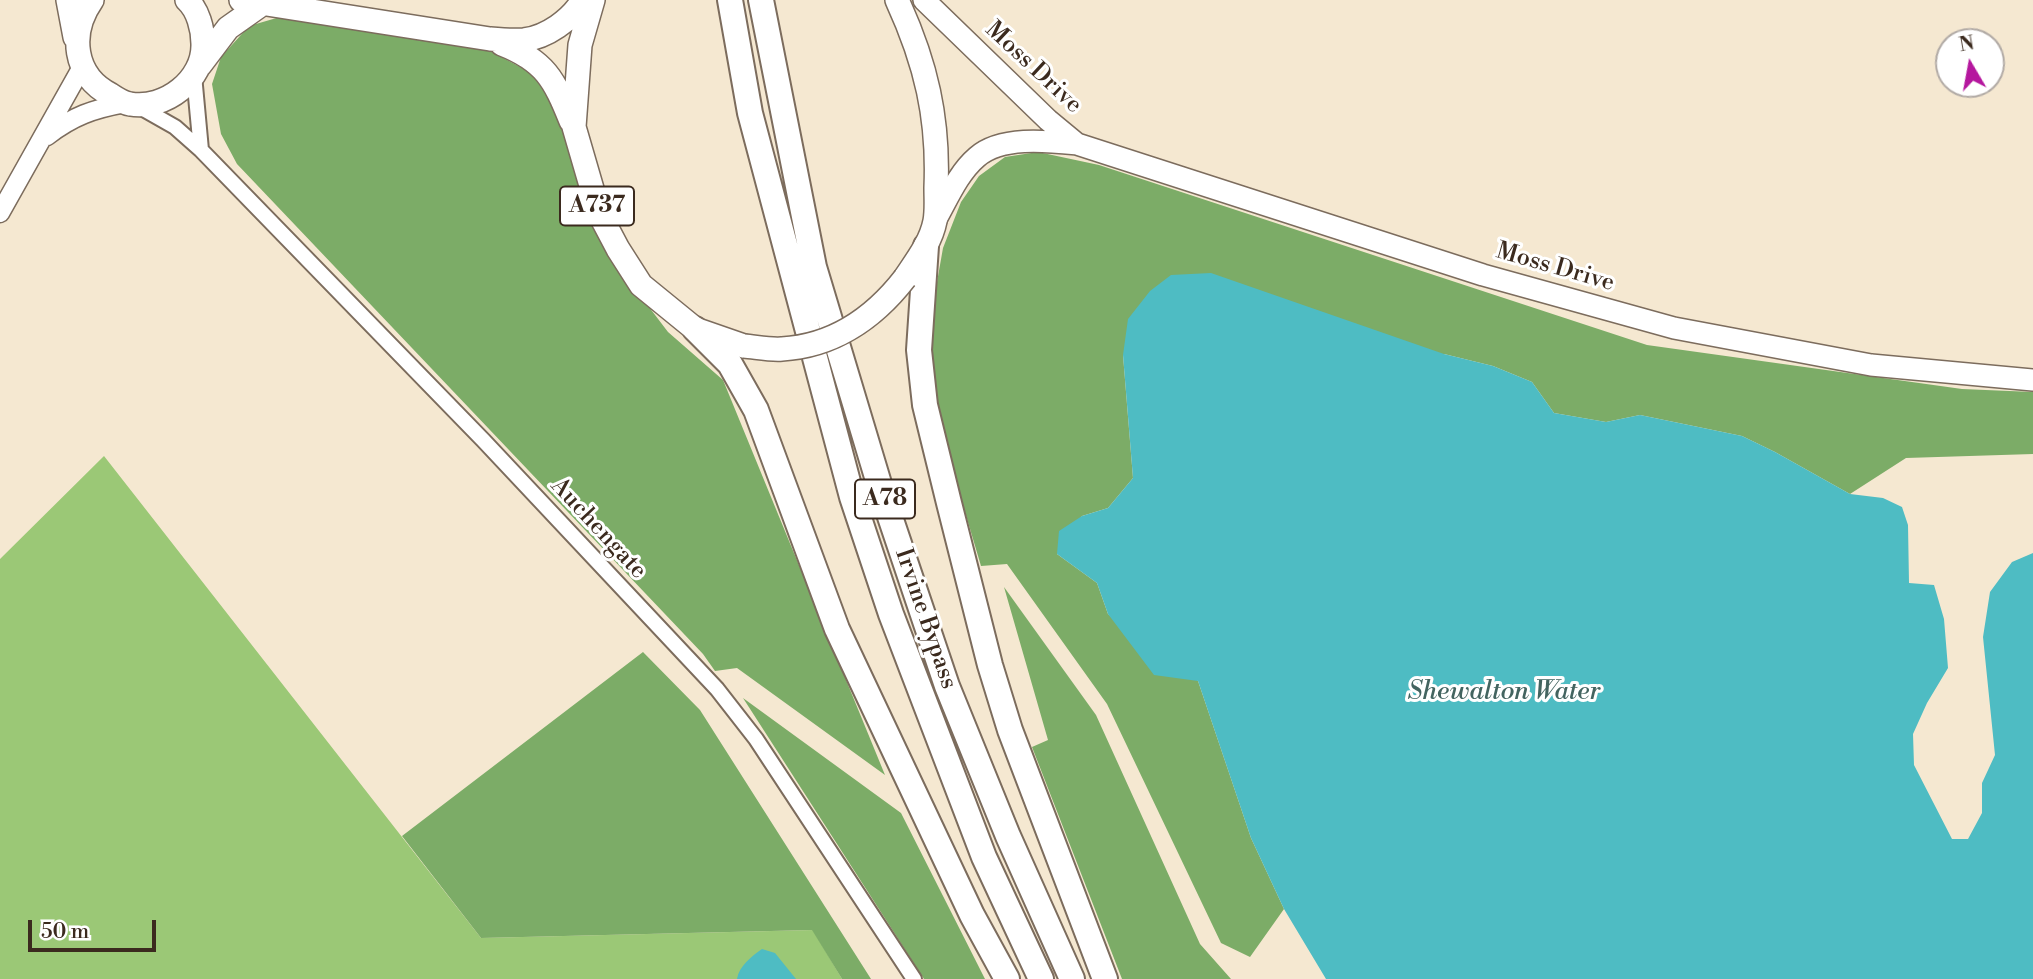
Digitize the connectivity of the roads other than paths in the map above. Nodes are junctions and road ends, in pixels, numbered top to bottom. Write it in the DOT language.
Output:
graph roads {
  1 [pos="68,0"];
  2 [pos="92,0"];
  3 [pos="187,0"];
  4 [pos="583,0"];
  5 [pos="593,0"];
  6 [pos="730,0"];
  7 [pos="761,0"];
  8 [pos="897,0"];
  9 [pos="924,0"];
  10 [pos="251,2"];
  11 [pos="490,39"];
  12 [pos="79,57"];
  13 [pos="195,73"];
  14 [pos="131,104"];
  15 [pos="574,127"];
  16 [pos="40,142"];
  17 [pos="1077,144"];
  18 [pos="201,150"];
  19 [pos="0,213"];
  20 [pos="935,221"];
  21 [pos="926,246"];
  22 [pos="695,330"];
  23 [pos="2033,380"];
  24 [pos="914,979"];
  25 [pos="1007,979"];
  26 [pos="1041,979"];
  27 [pos="1072,979"];
  28 [pos="1105,979"];
  1 -- 12 [label="main road"];
  2 -- 12 [label="main road"];
  3 -- 13 [label="main road"];
  4 -- 11 [label="main road, A737"];
  5 -- 15 [label="main road, A737"];
  6 -- 26 [label="highway, Irvine Bypass / A78"];
  7 -- 27 [label="highway, Irvine Bypass / A78"];
  8 -- 20 [label="main road, A737"];
  9 -- 17 [label="main road, Moss Drive"];
  10 -- 11 [label="main road, A737"];
  10 -- 13 [label="main road, A737"];
  11 -- 15 [label="main road, A737"];
  12 -- 14 [label="main road"];
  12 -- 16 [label="street"];
  13 -- 14 [label="main road, A737"];
  13 -- 18 [label="street"];
  14 -- 16 [label="street"];
  14 -- 18 [label="street, Auchengate"];
  15 -- 22 [label="main road, A737"];
  16 -- 19 [label="street"];
  17 -- 20 [label="main road, Moss Drive"];
  17 -- 23 [label="main road, Moss Drive"];
  18 -- 24 [label="street, Auchengate"];
  20 -- 21 [label="main road, A737"];
  21 -- 22 [label="main road, A737, bridge"];
  21 -- 28 [label="highway"];
  22 -- 25 [label="highway"];
}
